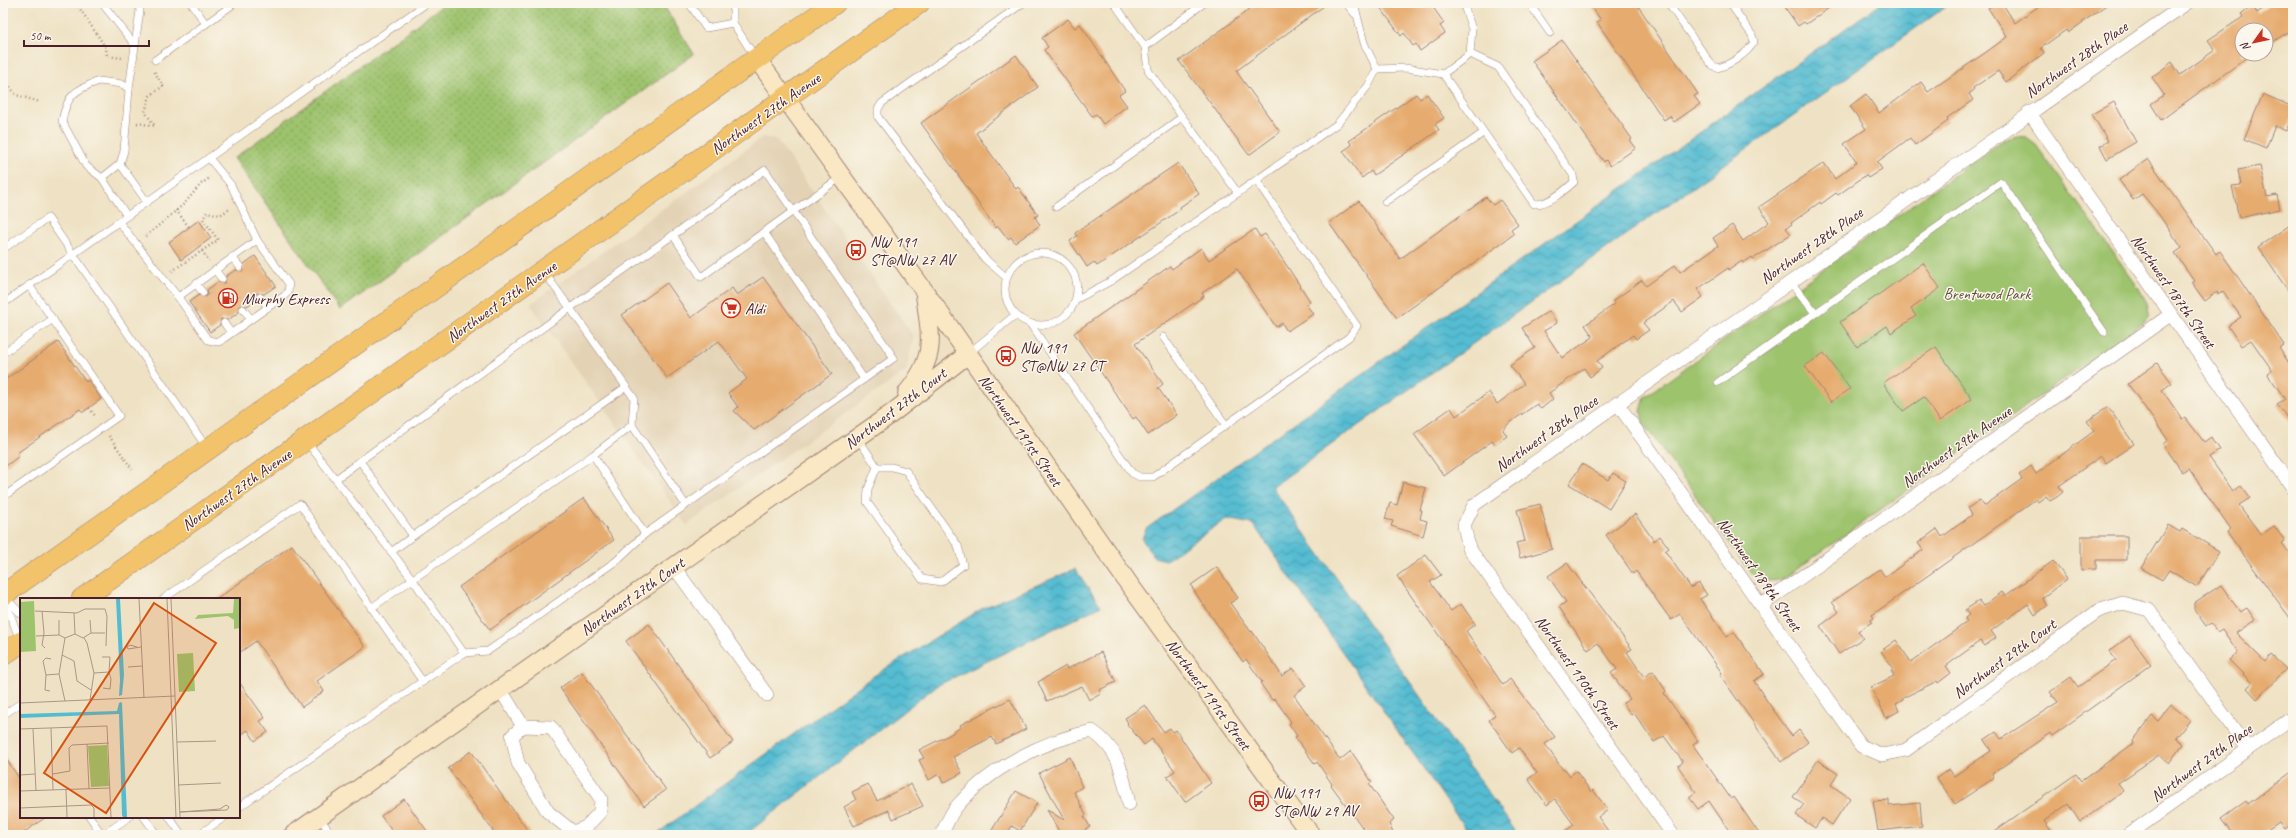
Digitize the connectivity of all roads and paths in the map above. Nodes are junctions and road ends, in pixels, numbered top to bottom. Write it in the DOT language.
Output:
graph roads {
  1 [pos="102,3"];
  2 [pos="138,3"];
  3 [pos="191,3"];
  4 [pos="235,3"];
  5 [pos="427,3"];
  6 [pos="689,3"];
  7 [pos="733,3"];
  8 [pos="835,3"];
  9 [pos="919,3"];
  10 [pos="1023,3"];
  11 [pos="1115,3"];
  12 [pos="1204,3"];
  13 [pos="1346,3"];
  14 [pos="1354,3"];
  15 [pos="1529,3"];
  16 [pos="1668,3"];
  17 [pos="1730,3"];
  18 [pos="2187,3"];
  19 [pos="1465,4"];
  20 [pos="1357,16"];
  21 [pos="733,23"];
  22 [pos="206,24"];
  23 [pos="1550,32"];
  24 [pos="134,45"];
  25 [pos="1145,47"];
  26 [pos="1470,54"];
  27 [pos="757,59"];
  28 [pos="155,60"];
  29 [pos="1377,69"];
  30 [pos="148,70"];
  31 [pos="1443,74"];
  32 [pos="3,77"];
  33 [pos="130,89"];
  34 [pos="786,99"];
  35 [pos="40,102"];
  36 [pos="2029,112"];
  37 [pos="1182,117"];
  38 [pos="137,123"];
  39 [pos="1483,133"];
  40 [pos="208,158"];
  41 [pos="120,164"];
  42 [pos="219,171"];
  43 [pos="842,177"];
  44 [pos="102,178"];
  45 [pos="1256,180"];
  46 [pos="1238,193"];
  47 [pos="147,202"];
  48 [pos="1385,202"];
  49 [pos="239,203"];
  50 [pos="1056,207"];
  51 [pos="176,210"];
  52 [pos="793,211"];
  53 [pos="127,216"];
  54 [pos="119,222"];
  55 [pos="189,228"];
  56 [pos="764,232"];
  57 [pos="673,236"];
  58 [pos="149,240"];
  59 [pos="257,240"];
  60 [pos="3,249"];
  61 [pos="72,255"];
  62 [pos="232,257"];
  63 [pos="240,267"];
  64 [pos="215,270"];
  65 [pos="543,271"];
  66 [pos="172,272"];
  67 [pos="1007,278"];
  68 [pos="222,279"];
  69 [pos="1790,281"];
  70 [pos="196,284"];
  71 [pos="30,285"];
  72 [pos="203,292"];
  73 [pos="925,292"];
  74 [pos="178,297"];
  75 [pos="260,297"];
  76 [pos="1077,299"];
  77 [pos="3,304"];
  78 [pos="268,307"];
  79 [pos="570,308"];
  80 [pos="243,309"];
  81 [pos="1815,313"];
  82 [pos="1015,315"];
  83 [pos="2170,315"];
  84 [pos="53,319"];
  85 [pos="250,319"];
  86 [pos="224,322"];
  87 [pos="1031,325"];
  88 [pos="2104,332"];
  89 [pos="231,333"];
  90 [pos="1163,337"];
  91 [pos="3,353"];
  92 [pos="968,354"];
  93 [pos="864,380"];
  94 [pos="1718,382"];
  95 [pos="626,386"];
  96 [pos="1617,403"];
  97 [pos="89,408"];
  98 [pos="890,414"];
  99 [pos="98,420"];
  100 [pos="1226,424"];
  101 [pos="632,425"];
  102 [pos="108,435"];
  103 [pos="857,437"];
  104 [pos="306,440"];
  105 [pos="208,450"];
  106 [pos="593,455"];
  107 [pos="360,460"];
  108 [pos="877,467"];
  109 [pos="132,469"];
  110 [pos="336,479"];
  111 [pos="2293,488"];
  112 [pos="3,497"];
  113 [pos="685,504"];
  114 [pos="1464,525"];
  115 [pos="645,534"];
  116 [pos="413,536"];
  117 [pos="391,552"];
  118 [pos="674,567"];
  119 [pos="413,580"];
  120 [pos="3,595"];
  121 [pos="83,598"];
  122 [pos="164,598"];
  123 [pos="1762,605"];
  124 [pos="371,608"];
  125 [pos="20,613"];
  126 [pos="20,640"];
  127 [pos="20,644"];
  128 [pos="464,653"];
  129 [pos="3,655"];
  130 [pos="423,682"];
  131 [pos="500,689"];
  132 [pos="767,695"];
  133 [pos="19,704"];
  134 [pos="3,715"];
  135 [pos="2293,717"];
  136 [pos="523,726"];
  137 [pos="2248,749"];
  138 [pos="1882,755"];
  139 [pos="1129,804"];
  140 [pos="240,807"];
  141 [pos="319,816"];
  142 [pos="91,818"];
  143 [pos="128,818"];
  144 [pos="145,818"];
  145 [pos="170,818"];
  146 [pos="221,818"];
  147 [pos="103,835"];
  148 [pos="157,835"];
  149 [pos="182,835"];
  150 [pos="198,835"];
  151 [pos="293,835"];
  152 [pos="332,835"];
  153 [pos="940,835"];
  154 [pos="1312,835"];
  155 [pos="1673,835"];
  156 [pos="2128,835"];
  1 -- 24 [label="lane"];
  2 -- 24 [label="lane"];
  3 -- 22 [label="lane"];
  4 -- 22 [label="lane"];
  5 -- 40 [label="lane"];
  6 -- 21 [label="lane"];
  7 -- 21 [label="lane"];
  8 -- 27 [label="main road"];
  9 -- 34 [label="main road, Northwest 27th Avenue"];
  10 -- 67 [label="lane"];
  11 -- 25 [label="lane"];
  12 -- 25 [label="lane"];
  13 -- 20 [label="lane"];
  14 -- 20 [label="lane"];
  15 -- 23 [label="lane"];
  16 -- 17 [label="lane"];
  18 -- 36 [label="street, Northwest 28th Place"];
  19 -- 26 [label="lane"];
  20 -- 29 [label="lane"];
  21 -- 27 [label="lane, Northwest 191st Street"];
  22 -- 28 [label="lane"];
  24 -- 33 [label="lane"];
  25 -- 37 [label="lane"];
  26 -- 31 [label="lane"];
  26 -- 39 [label="lane"];
  27 -- 34 [label="street, Northwest 191st Street"];
  27 -- 105 [label="main road"];
  29 -- 31 [label="lane"];
  29 -- 45 [label="lane"];
  30 -- 38 [label="path"];
  31 -- 39 [label="lane"];
  32 -- 35 [label="path"];
  33 -- 41 [label="lane"];
  33 -- 44 [label="lane"];
  34 -- 43 [label="street, Northwest 191st Street"];
  34 -- 65 [label="main road, Northwest 27th Avenue"];
  36 -- 69 [label="street, Northwest 28th Place"];
  36 -- 83 [label="street, Northwest 187th Street"];
  37 -- 46 [label="lane"];
  37 -- 50 [label="lane"];
  39 -- 48 [label="lane"];
  40 -- 42 [label="lane"];
  40 -- 47 [label="lane"];
  41 -- 44 [label="lane"];
  41 -- 47 [label="lane"];
  42 -- 49 [label="lane"];
  42 -- 51 [label="path"];
  43 -- 52 [label="lane"];
  43 -- 73 [label="street, Northwest 191st Street"];
  44 -- 53 [label="lane"];
  45 -- 46 [label="lane"];
  45 -- 100 [label="lane"];
  46 -- 76 [label="lane"];
  47 -- 53 [label="lane"];
  49 -- 59 [label="lane"];
  49 -- 66 [label="path"];
  51 -- 55 [label="path"];
  51 -- 58 [label="path"];
  52 -- 56 [label="lane"];
  52 -- 57 [label="lane"];
  52 -- 93 [label="lane"];
  53 -- 54 [label="lane"];
  54 -- 61 [label="lane"];
  54 -- 74 [label="lane"];
  56 -- 57 [label="lane"];
  56 -- 93 [label="lane"];
  57 -- 79 [label="lane"];
  59 -- 62 [label="lane"];
  59 -- 78 [label="lane"];
  60 -- 61 [label="lane"];
  61 -- 71 [label="lane"];
  61 -- 105 [label="lane"];
  62 -- 63 [label="lane"];
  62 -- 64 [label="lane"];
  64 -- 68 [label="lane"];
  64 -- 70 [label="lane"];
  65 -- 79 [label="lane"];
  65 -- 104 [label="main road, Northwest 27th Avenue"];
  67 -- 76 [label="lane"];
  67 -- 82 [label="lane"];
  69 -- 81 [label="lane"];
  69 -- 96 [label="street, Northwest 28th Place"];
  70 -- 72 [label="lane"];
  70 -- 74 [label="lane"];
  71 -- 77 [label="lane"];
  71 -- 84 [label="lane"];
  73 -- 92 [label="street, Northwest 191st Street"];
  73 -- 98 [label="street"];
  74 -- 89 [label="lane"];
  75 -- 78 [label="lane"];
  76 -- 87 [label="lane"];
  78 -- 85 [label="lane"];
  79 -- 95 [label="lane"];
  79 -- 107 [label="lane"];
  80 -- 85 [label="lane"];
  81 -- 88 [label="lane"];
  81 -- 94 [label="lane"];
  82 -- 87 [label="lane"];
  82 -- 92 [label="lane"];
  83 -- 111 [label="street, Northwest 187th Street"];
  83 -- 123 [label="street, Northwest 29th Avenue"];
  84 -- 91 [label="lane"];
  84 -- 112 [label="lane"];
  85 -- 89 [label="lane"];
  86 -- 89 [label="lane"];
  87 -- 100 [label="lane"];
  90 -- 100 [label="lane"];
  92 -- 98 [label="street, Northwest 27th Court"];
  92 -- 154 [label="street, Northwest 191st Street"];
  93 -- 113 [label="lane"];
  95 -- 101 [label="lane"];
  95 -- 116 [label="lane"];
  96 -- 114 [label="street, Northwest 28th Place"];
  96 -- 123 [label="street, Northwest 189th Street"];
  97 -- 99 [label="path"];
  98 -- 103 [label="street, Northwest 27th Court"];
  101 -- 106 [label="lane"];
  101 -- 113 [label="lane"];
  102 -- 109 [label="path"];
  103 -- 108 [label="lane"];
  103 -- 118 [label="street, Northwest 27th Court"];
  104 -- 110 [label="lane"];
  104 -- 121 [label="main road, Northwest 27th Avenue"];
  105 -- 120 [label="main road"];
  106 -- 115 [label="lane"];
  106 -- 119 [label="lane"];
  107 -- 110 [label="lane"];
  107 -- 116 [label="lane"];
  108 -- 108 [label="lane"];
  110 -- 117 [label="lane"];
  113 -- 115 [label="lane"];
  114 -- 155 [label="street, Northwest 190th Street"];
  115 -- 128 [label="lane"];
  116 -- 117 [label="lane"];
  117 -- 119 [label="lane"];
  118 -- 131 [label="street, Northwest 27th Court"];
  118 -- 132 [label="street"];
  119 -- 124 [label="lane"];
  119 -- 128 [label="lane"];
  120 -- 125 [label="lane"];
  120 -- 126 [label="lane"];
  122 -- 124 [label="lane"];
  123 -- 138 [label="street, Northwest 189th Street"];
  124 -- 130 [label="lane"];
  127 -- 129 [label="main road"];
  128 -- 130 [label="lane"];
  130 -- 140 [label="lane"];
  131 -- 136 [label="street"];
  131 -- 141 [label="street, Northwest 27th Court"];
  133 -- 134 [label="lane"];
  135 -- 137 [label="street, Northwest 29th Place"];
  136 -- 136 [label="street"];
  137 -- 138 [label="street, Northwest 29th Court"];
  137 -- 156 [label="street, Northwest 29th Place"];
  139 -- 153 [label="street"];
  141 -- 151 [label="street, Northwest 27th Court"];
  141 -- 152 [label="lane"];
  142 -- 147 [label="lane"];
  143 -- 147 [label="lane"];
  144 -- 148 [label="lane"];
  145 -- 149 [label="lane"];
  146 -- 150 [label="lane"];
}
